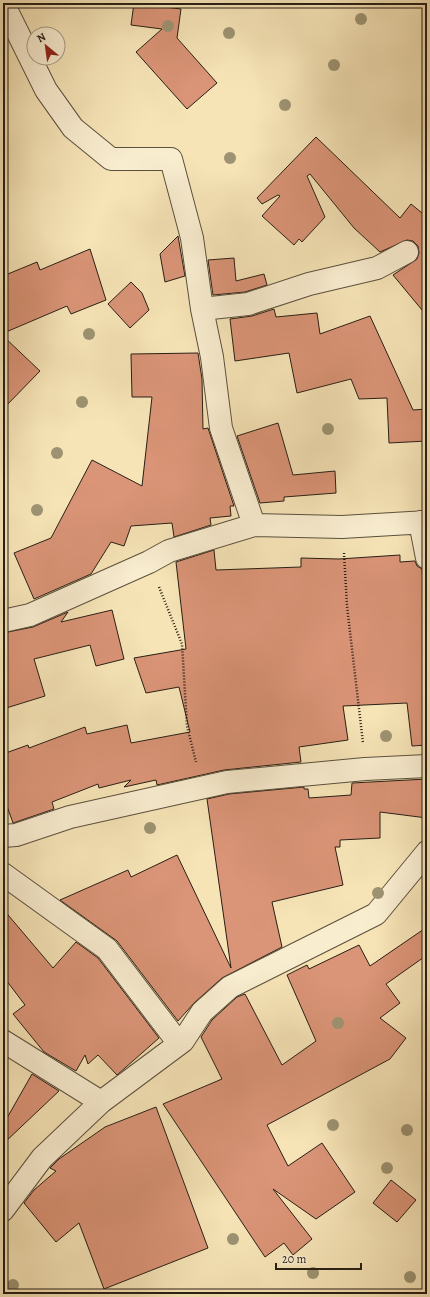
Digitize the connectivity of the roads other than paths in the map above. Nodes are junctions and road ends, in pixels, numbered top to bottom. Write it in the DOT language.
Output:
graph roads {
  1 [pos="3,3"];
  2 [pos="407,252"];
  3 [pos="202,309"];
  4 [pos="423,522"];
  5 [pos="254,525"];
  6 [pos="427,558"];
  7 [pos="3,621"];
  8 [pos="427,766"];
  9 [pos="3,836"];
  10 [pos="427,852"];
  11 [pos="3,874"];
  12 [pos="3,1041"];
  13 [pos="183,1041"];
  14 [pos="101,1102"];
  15 [pos="3,1210"];
  1 -- 3 [label="street"];
  2 -- 3 [label="street"];
  3 -- 5 [label="street"];
  4 -- 5 [label="street"];
  4 -- 6 [label="street"];
  5 -- 7 [label="street"];
  8 -- 9 [label="street"];
  10 -- 13 [label="street"];
  11 -- 13 [label="street"];
  12 -- 14 [label="street"];
  13 -- 14 [label="street"];
  14 -- 15 [label="street"];
}
